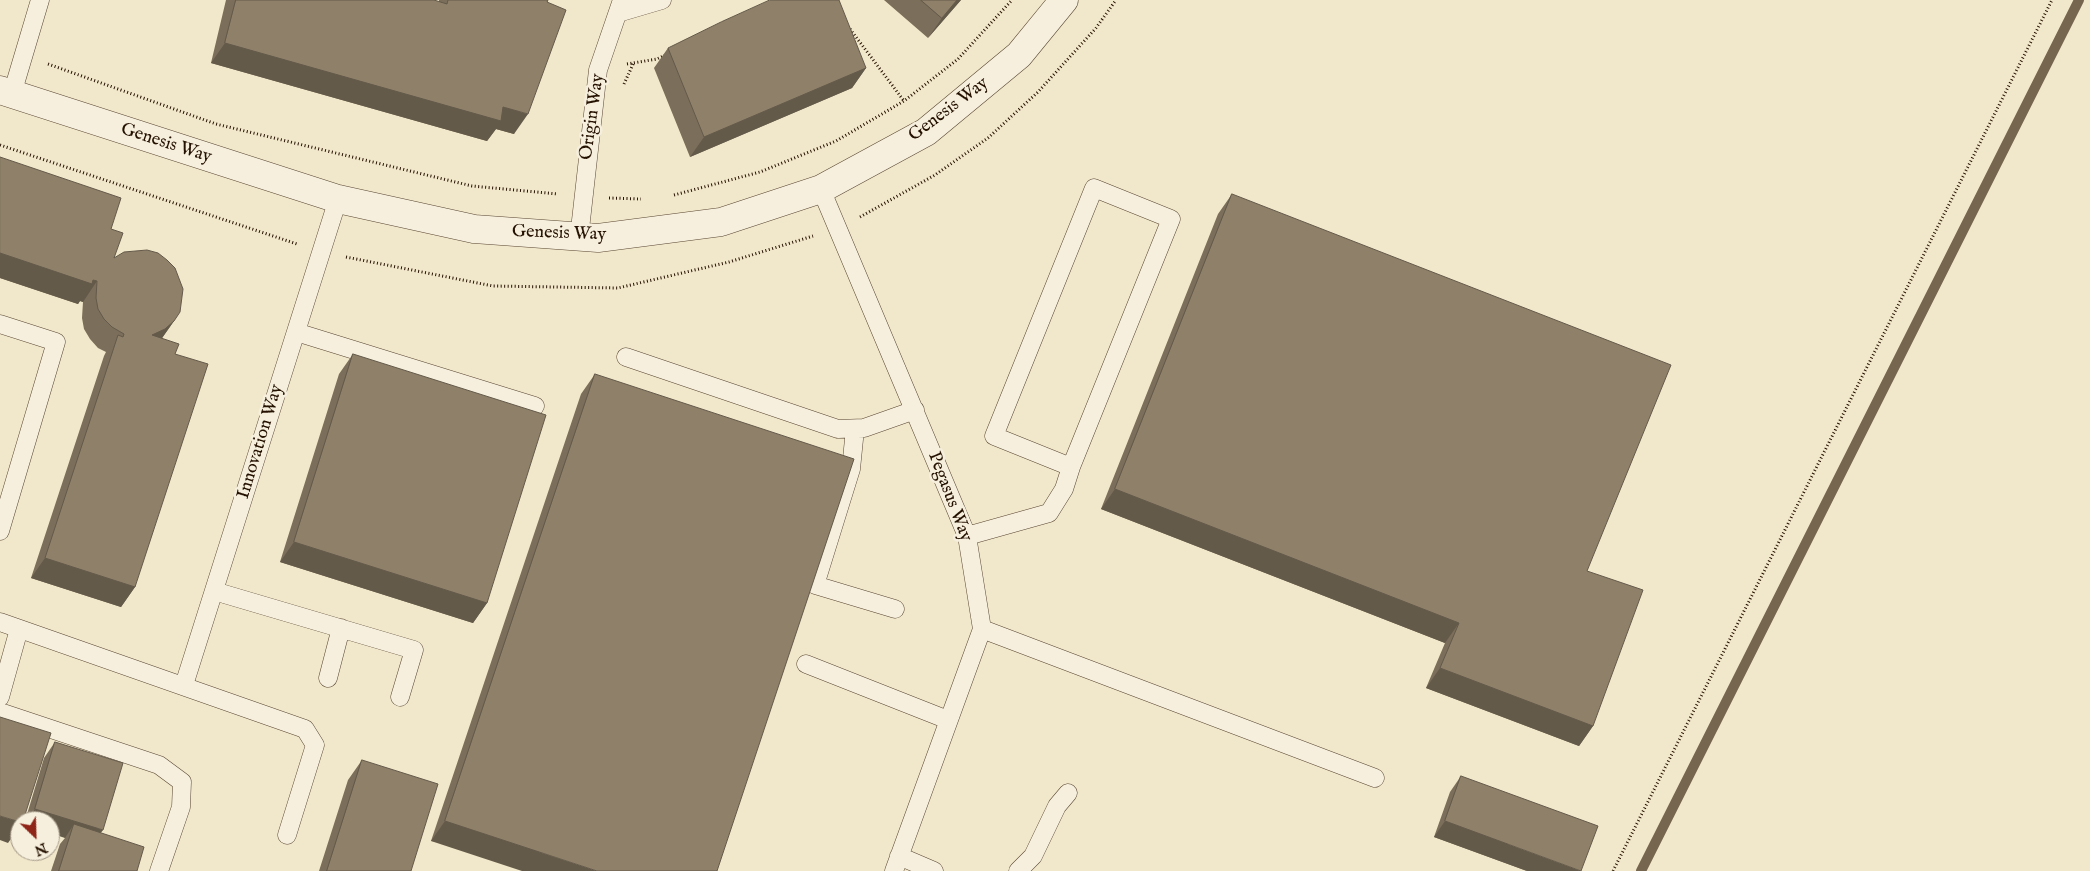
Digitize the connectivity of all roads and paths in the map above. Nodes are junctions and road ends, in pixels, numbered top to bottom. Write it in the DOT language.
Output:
graph roads {
  1 [pos="40,0"];
  2 [pos="662,0"];
  3 [pos="1012,0"];
  4 [pos="1064,0"];
  5 [pos="2052,0"];
  6 [pos="620,7"];
  7 [pos="846,23"];
  8 [pos="666,54"];
  9 [pos="24,56"];
  10 [pos="598,70"];
  11 [pos="6,92"];
  12 [pos="904,101"];
  13 [pos="820,189"];
  14 [pos="583,196"];
  15 [pos="666,197"];
  16 [pos="338,199"];
  17 [pos="648,200"];
  18 [pos="579,238"];
  19 [pos="0,324"];
  20 [pos="296,332"];
  21 [pos="626,358"];
  22 [pos="536,406"];
  23 [pos="915,410"];
  24 [pos="854,429"];
  25 [pos="1071,467"];
  26 [pos="0,531"];
  27 [pos="967,536"];
  28 [pos="214,591"];
  29 [pos="895,608"];
  30 [pos="0,622"];
  31 [pos="341,628"];
  32 [pos="19,629"];
  33 [pos="982,629"];
  34 [pos="806,664"];
  35 [pos="328,678"];
  36 [pos="184,686"];
  37 [pos="0,697"];
  38 [pos="400,697"];
  39 [pos="0,712"];
  40 [pos="948,720"];
  41 [pos="1375,778"];
  42 [pos="1068,793"];
  43 [pos="287,835"];
  44 [pos="897,864"];
  45 [pos="160,871"];
  46 [pos="934,871"];
  47 [pos="1018,871"];
  48 [pos="1613,871"];
  1 -- 9 [label="lane"];
  2 -- 6 [label="lane"];
  3 -- 12 [label="path, Genesis Way"];
  4 -- 13 [label="street, Genesis Way"];
  5 -- 48 [label="path"];
  6 -- 10 [label="lane, Origin Way"];
  7 -- 12 [label="path"];
  8 -- 10 [label="path"];
  9 -- 11 [label="lane"];
  9 -- 14 [label="path, Genesis Way"];
  10 -- 14 [label="lane, Origin Way"];
  11 -- 16 [label="street, Genesis Way"];
  12 -- 15 [label="path, Genesis Way"];
  13 -- 18 [label="street, Genesis Way"];
  13 -- 23 [label="lane, Pegasus Way"];
  14 -- 17 [label="path, Genesis Way"];
  14 -- 18 [label="lane, Origin Way"];
  16 -- 18 [label="street, Genesis Way"];
  16 -- 20 [label="lane, Innovation Way"];
  19 -- 26 [label="lane"];
  20 -- 22 [label="lane"];
  20 -- 28 [label="lane, Innovation Way"];
  21 -- 24 [label="lane"];
  23 -- 24 [label="lane"];
  23 -- 27 [label="lane, Pegasus Way"];
  24 -- 29 [label="lane"];
  25 -- 25 [label="lane"];
  25 -- 27 [label="lane"];
  27 -- 33 [label="lane, Pegasus Way"];
  28 -- 31 [label="lane"];
  28 -- 36 [label="lane, Innovation Way"];
  30 -- 32 [label="lane"];
  31 -- 35 [label="lane"];
  31 -- 38 [label="lane"];
  32 -- 36 [label="lane"];
  32 -- 37 [label="lane"];
  33 -- 40 [label="lane, Pegasus Way"];
  33 -- 41 [label="lane"];
  34 -- 40 [label="lane"];
  36 -- 43 [label="lane"];
  39 -- 45 [label="lane"];
  40 -- 44 [label="lane, Pegasus Way"];
  42 -- 47 [label="lane"];
  44 -- 46 [label="lane"];
}
